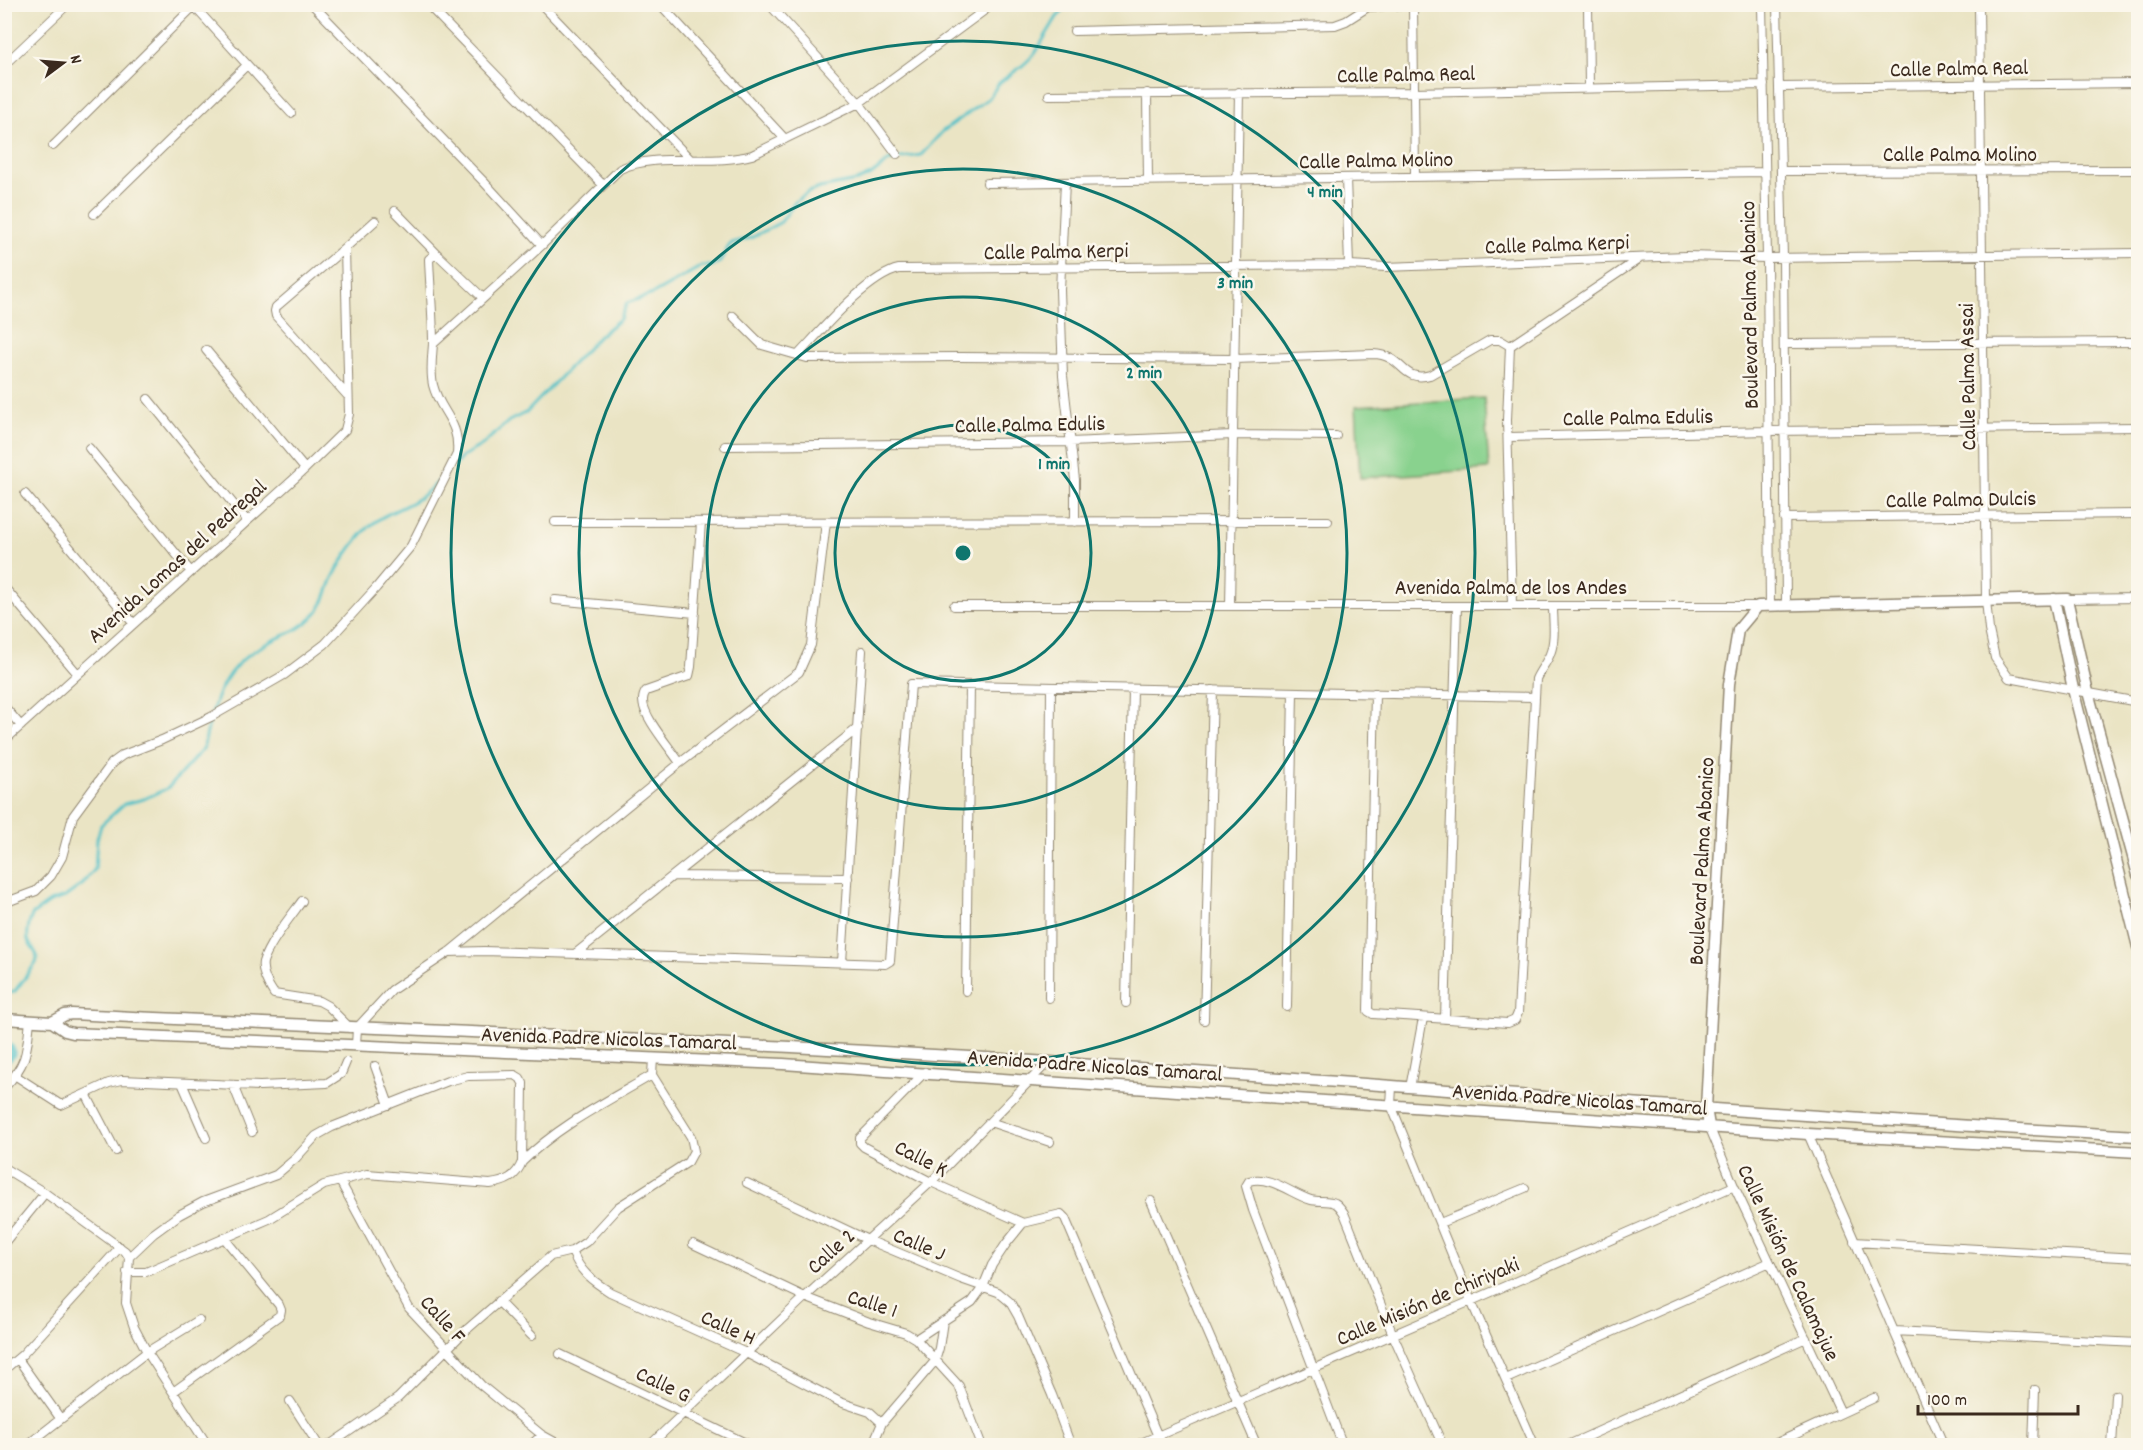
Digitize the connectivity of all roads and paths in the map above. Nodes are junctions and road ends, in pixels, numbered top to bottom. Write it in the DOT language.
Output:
graph roads {
  1 [pos="68,4"];
  2 [pos="312,4"];
  3 [pos="427,4"];
  4 [pos="542,4"];
  5 [pos="660,4"];
  6 [pos="768,4"];
  7 [pos="993,4"];
  8 [pos="1421,4"];
  9 [pos="1588,4"];
  10 [pos="1762,4"];
  11 [pos="1777,4"];
  12 [pos="1979,4"];
  13 [pos="193,5"];
  14 [pos="1413,5"];
  15 [pos="1074,31"];
  16 [pos="4,65"];
  17 [pos="247,65"];
  18 [pos="2139,83"];
  19 [pos="1764,85"];
  20 [pos="1980,85"];
  21 [pos="1589,87"];
  22 [pos="1779,87"];
  23 [pos="1239,92"];
  24 [pos="1413,92"];
  25 [pos="1147,93"];
  26 [pos="1049,95"];
  27 [pos="860,104"];
  28 [pos="291,113"];
  29 [pos="785,139"];
  30 [pos="53,146"];
  31 [pos="897,154"];
  32 [pos="690,159"];
  33 [pos="2139,170"];
  34 [pos="1781,171"];
  35 [pos="1981,171"];
  36 [pos="1766,172"];
  37 [pos="1415,177"];
  38 [pos="1347,178"];
  39 [pos="1237,179"];
  40 [pos="1148,181"];
  41 [pos="1065,182"];
  42 [pos="987,183"];
  43 [pos="603,185"];
  44 [pos="395,211"];
  45 [pos="94,214"];
  46 [pos="375,221"];
  47 [pos="542,245"];
  48 [pos="345,248"];
  49 [pos="2139,253"];
  50 [pos="439,256"];
  51 [pos="1982,256"];
  52 [pos="1641,258"];
  53 [pos="1767,258"];
  54 [pos="1783,258"];
  55 [pos="1349,265"];
  56 [pos="1236,267"];
  57 [pos="1062,268"];
  58 [pos="482,297"];
  59 [pos="733,316"];
  60 [pos="2139,342"];
  61 [pos="432,344"];
  62 [pos="1784,344"];
  63 [pos="1983,344"];
  64 [pos="1510,346"];
  65 [pos="206,350"];
  66 [pos="798,356"];
  67 [pos="1062,358"];
  68 [pos="1234,359"];
  69 [pos="347,395"];
  70 [pos="148,399"];
  71 [pos="2139,427"];
  72 [pos="1984,429"];
  73 [pos="1769,431"];
  74 [pos="1783,431"];
  75 [pos="1233,435"];
  76 [pos="1336,436"];
  77 [pos="1508,438"];
  78 [pos="1070,442"];
  79 [pos="726,446"];
  80 [pos="89,448"];
  81 [pos="305,469"];
  82 [pos="26,494"];
  83 [pos="2139,514"];
  84 [pos="1985,517"];
  85 [pos="1784,518"];
  86 [pos="247,520"];
  87 [pos="1231,521"];
  88 [pos="1328,521"];
  89 [pos="555,522"];
  90 [pos="701,522"];
  91 [pos="826,522"];
  92 [pos="1075,522"];
  93 [pos="191,572"];
  94 [pos="4,587"];
  95 [pos="2139,598"];
  96 [pos="2054,599"];
  97 [pos="2067,599"];
  98 [pos="555,600"];
  99 [pos="1986,600"];
  100 [pos="1786,604"];
  101 [pos="1770,605"];
  102 [pos="954,606"];
  103 [pos="1230,606"];
  104 [pos="1457,606"];
  105 [pos="1512,606"];
  106 [pos="1553,606"];
  107 [pos="1758,606"];
  108 [pos="695,613"];
  109 [pos="134,623"];
  110 [pos="862,651"];
  111 [pos="77,674"];
  112 [pos="970,685"];
  113 [pos="1051,687"];
  114 [pos="1133,688"];
  115 [pos="2073,689"];
  116 [pos="1213,690"];
  117 [pos="1293,692"];
  118 [pos="2088,692"];
  119 [pos="1375,693"];
  120 [pos="1454,695"];
  121 [pos="1535,697"];
  122 [pos="2139,702"];
  123 [pos="4,705"];
  124 [pos="21,726"];
  125 [pos="858,728"];
  126 [pos="4,741"];
  127 [pos="680,763"];
  128 [pos="2139,875"];
  129 [pos="674,876"];
  130 [pos="848,878"];
  131 [pos="302,901"];
  132 [pos="4,903"];
  133 [pos="2139,947"];
  134 [pos="448,952"];
  135 [pos="576,954"];
  136 [pos="843,962"];
  137 [pos="966,991"];
  138 [pos="1049,998"];
  139 [pos="1126,1003"];
  140 [pos="1287,1007"];
  141 [pos="1423,1018"];
  142 [pos="4,1019"];
  143 [pos="1445,1019"];
  144 [pos="30,1020"];
  145 [pos="1204,1020"];
  146 [pos="52,1022"];
  147 [pos="353,1028"];
  148 [pos="356,1045"];
  149 [pos="653,1058"];
  150 [pos="346,1062"];
  151 [pos="1047,1062"];
  152 [pos="375,1066"];
  153 [pos="925,1072"];
  154 [pos="652,1075"];
  155 [pos="16,1076"];
  156 [pos="1032,1080"];
  157 [pos="182,1083"];
  158 [pos="233,1085"];
  159 [pos="1392,1087"];
  160 [pos="4,1088"];
  161 [pos="1410,1088"];
  162 [pos="86,1094"];
  163 [pos="389,1105"];
  164 [pos="1391,1105"];
  165 [pos="1706,1108"];
  166 [pos="990,1122"];
  167 [pos="1709,1126"];
  168 [pos="252,1132"];
  169 [pos="1808,1134"];
  170 [pos="2139,1136"];
  171 [pos="206,1138"];
  172 [pos="1050,1142"];
  173 [pos="117,1151"];
  174 [pos="2139,1152"];
  175 [pos="522,1162"];
  176 [pos="4,1168"];
  177 [pos="340,1181"];
  178 [pos="931,1182"];
  179 [pos="747,1183"];
  180 [pos="1734,1186"];
  181 [pos="1525,1188"];
  182 [pos="45,1193"];
  183 [pos="1151,1201"];
  184 [pos="1023,1223"];
  185 [pos="1440,1223"];
  186 [pos="224,1238"];
  187 [pos="868,1240"];
  188 [pos="1854,1242"];
  189 [pos="4,1243"];
  190 [pos="693,1244"];
  191 [pos="120,1246"];
  192 [pos="572,1251"];
  193 [pos="129,1257"];
  194 [pos="2139,1258"];
  195 [pos="1770,1262"];
  196 [pos="127,1272"];
  197 [pos="983,1287"];
  198 [pos="805,1297"];
  199 [pos="498,1301"];
  200 [pos="1471,1301"];
  201 [pos="199,1320"];
  202 [pos="943,1320"];
  203 [pos="1894,1331"];
  204 [pos="1393,1335"];
  205 [pos="532,1336"];
  206 [pos="1806,1338"];
  207 [pos="916,1339"];
  208 [pos="2139,1344"];
  209 [pos="448,1349"];
  210 [pos="147,1352"];
  211 [pos="746,1353"];
  212 [pos="560,1354"];
  213 [pos="18,1359"];
  214 [pos="935,1361"];
  215 [pos="1315,1369"];
  216 [pos="4,1370"];
  217 [pos="1506,1379"];
  218 [pos="2035,1390"];
  219 [pos="173,1392"];
  220 [pos="2115,1395"];
  221 [pos="1874,1398"];
  222 [pos="290,1401"];
  223 [pos="1238,1401"];
  224 [pos="683,1412"];
  225 [pos="1841,1413"];
  226 [pos="60,1418"];
  227 [pos="882,1422"];
  228 [pos="542,1436"];
  229 [pos="1158,1436"];
  230 [pos="26,1446"];
  231 [pos="208,1446"];
  232 [pos="319,1446"];
  233 [pos="328,1446"];
  234 [pos="530,1446"];
  235 [pos="562,1446"];
  236 [pos="649,1446"];
  237 [pos="752,1446"];
  238 [pos="872,1446"];
  239 [pos="982,1446"];
  240 [pos="1071,1446"];
  241 [pos="1134,1446"];
  242 [pos="1162,1446"];
  243 [pos="1257,1446"];
  244 [pos="1343,1446"];
  245 [pos="1443,1446"];
  246 [pos="1535,1446"];
  247 [pos="1566,1446"];
  248 [pos="1770,1446"];
  249 [pos="1944,1446"];
  250 [pos="2032,1446"];
  251 [pos="2112,1446"];
  1 -- 16 [label="street"];
  2 -- 47 [label="street"];
  3 -- 43 [label="street"];
  4 -- 32 [label="street"];
  5 -- 29 [label="street"];
  6 -- 27 [label="street"];
  7 -- 27 [label="street"];
  8 -- 14 [label="street"];
  9 -- 21 [label="street"];
  10 -- 19 [label="street, Boulevard Palma Abanico"];
  11 -- 22 [label="street, Boulevard Palma Abanico"];
  12 -- 20 [label="street, Calle Palma Assai"];
  13 -- 17 [label="street"];
  13 -- 30 [label="street"];
  14 -- 15 [label="street"];
  14 -- 24 [label="street"];
  17 -- 28 [label="street"];
  17 -- 45 [label="street"];
  18 -- 20 [label="street, Calle Palma Real"];
  19 -- 21 [label="street, Calle Palma Real"];
  19 -- 36 [label="street, Boulevard Palma Abanico"];
  20 -- 22 [label="street, Calle Palma Real"];
  20 -- 35 [label="street, Calle Palma Assai"];
  21 -- 24 [label="street, Calle Palma Real"];
  22 -- 34 [label="street, Boulevard Palma Abanico"];
  23 -- 24 [label="street, Calle Palma Real"];
  23 -- 25 [label="street, Calle Palma Real"];
  23 -- 39 [label="street"];
  24 -- 37 [label="street"];
  25 -- 26 [label="street, Calle Palma Real"];
  25 -- 40 [label="street"];
  27 -- 29 [label="street"];
  27 -- 31 [label="street"];
  29 -- 32 [label="street"];
  32 -- 43 [label="street"];
  33 -- 35 [label="street, Calle Palma Molino"];
  34 -- 35 [label="street, Calle Palma Molino"];
  34 -- 54 [label="street, Boulevard Palma Abanico"];
  35 -- 51 [label="street, Calle Palma Assai"];
  36 -- 37 [label="street, Calle Palma Molino"];
  36 -- 53 [label="street, Boulevard Palma Abanico"];
  37 -- 38 [label="street, Calle Palma Molino"];
  38 -- 39 [label="street, Calle Palma Molino"];
  38 -- 55 [label="street"];
  39 -- 40 [label="street, Calle Palma Molino"];
  39 -- 56 [label="street"];
  40 -- 41 [label="street, Calle Palma Molino"];
  41 -- 42 [label="street, Calle Palma Molino"];
  41 -- 57 [label="street"];
  43 -- 47 [label="street"];
  44 -- 50 [label="street"];
  46 -- 48 [label="street"];
  47 -- 58 [label="street"];
  48 -- 69 [label="street, Avenida Lomas del Pedregal"];
  48 -- 69 [label="street"];
  49 -- 51 [label="street"];
  50 -- 58 [label="street"];
  50 -- 61 [label="street"];
  51 -- 54 [label="street"];
  51 -- 63 [label="street, Calle Palma Assai"];
  52 -- 53 [label="street, Calle Palma Kerpi"];
  52 -- 55 [label="street, Calle Palma Kerpi"];
  52 -- 64 [label="street"];
  53 -- 54 [label="street, Calle Palma Kerpi"];
  53 -- 73 [label="street, Boulevard Palma Abanico"];
  54 -- 62 [label="street, Boulevard Palma Abanico"];
  55 -- 56 [label="street, Calle Palma Kerpi"];
  56 -- 57 [label="street, Calle Palma Kerpi"];
  56 -- 68 [label="street"];
  57 -- 66 [label="street, Calle Palma Kerpi"];
  57 -- 67 [label="street"];
  58 -- 61 [label="street"];
  59 -- 66 [label="street"];
  60 -- 63 [label="street"];
  61 -- 132 [label="street"];
  62 -- 63 [label="street"];
  62 -- 74 [label="street, Boulevard Palma Abanico"];
  63 -- 72 [label="street, Calle Palma Assai"];
  64 -- 68 [label="street"];
  64 -- 77 [label="street"];
  65 -- 81 [label="street"];
  66 -- 67 [label="street"];
  67 -- 68 [label="street"];
  67 -- 78 [label="street"];
  68 -- 75 [label="street"];
  69 -- 81 [label="street, Avenida Lomas del Pedregal"];
  70 -- 86 [label="street"];
  71 -- 72 [label="street"];
  72 -- 74 [label="street"];
  72 -- 84 [label="street, Calle Palma Assai"];
  73 -- 74 [label="street, Calle Palma Edulis"];
  73 -- 77 [label="street, Calle Palma Edulis"];
  73 -- 101 [label="street, Boulevard Palma Abanico"];
  74 -- 85 [label="street, Boulevard Palma Abanico"];
  75 -- 76 [label="street, Calle Palma Edulis"];
  75 -- 78 [label="street, Calle Palma Edulis"];
  75 -- 87 [label="street"];
  77 -- 105 [label="street"];
  78 -- 79 [label="street, Calle Palma Edulis"];
  78 -- 92 [label="street"];
  80 -- 93 [label="street"];
  81 -- 86 [label="street, Avenida Lomas del Pedregal"];
  82 -- 109 [label="street"];
  83 -- 84 [label="street, Calle Palma Dulcis"];
  84 -- 85 [label="street, Calle Palma Dulcis"];
  84 -- 99 [label="street, Calle Palma Assai"];
  85 -- 100 [label="street, Boulevard Palma Abanico"];
  86 -- 93 [label="street, Avenida Lomas del Pedregal"];
  87 -- 88 [label="street"];
  87 -- 92 [label="street"];
  87 -- 103 [label="street"];
  89 -- 90 [label="street"];
  90 -- 91 [label="street"];
  90 -- 108 [label="street"];
  91 -- 92 [label="street"];
  91 -- 127 [label="street"];
  93 -- 109 [label="street, Avenida Lomas del Pedregal"];
  94 -- 111 [label="street"];
  95 -- 97 [label="street"];
  96 -- 97 [label="street, Avenida Palma de los Andes"];
  96 -- 99 [label="street, Avenida Palma de los Andes"];
  96 -- 115 [label="street"];
  97 -- 118 [label="street"];
  98 -- 108 [label="street"];
  99 -- 100 [label="street, Avenida Palma de los Andes"];
  99 -- 115 [label="street, Calle Palma Assai"];
  100 -- 101 [label="street, Avenida Palma de los Andes"];
  101 -- 107 [label="street, Avenida Palma de los Andes"];
  102 -- 103 [label="street, Avenida Palma de los Andes"];
  103 -- 104 [label="street, Avenida Palma de los Andes"];
  104 -- 105 [label="street, Avenida Palma de los Andes"];
  104 -- 120 [label="street"];
  105 -- 106 [label="street, Avenida Palma de los Andes"];
  106 -- 107 [label="street, Avenida Palma de los Andes"];
  106 -- 121 [label="street"];
  107 -- 165 [label="street, Boulevard Palma Abanico"];
  108 -- 127 [label="street"];
  109 -- 111 [label="street, Avenida Lomas del Pedregal"];
  110 -- 125 [label="street"];
  111 -- 124 [label="street, Avenida Lomas del Pedregal"];
  112 -- 113 [label="street"];
  112 -- 136 [label="street"];
  112 -- 137 [label="street"];
  113 -- 114 [label="street"];
  113 -- 138 [label="street"];
  114 -- 116 [label="street"];
  114 -- 139 [label="street"];
  115 -- 118 [label="street, Calle Palma Assai"];
  115 -- 133 [label="street"];
  116 -- 117 [label="street"];
  116 -- 145 [label="street"];
  117 -- 119 [label="street"];
  117 -- 140 [label="street"];
  118 -- 122 [label="street, Calle Palma Assai"];
  118 -- 128 [label="street"];
  119 -- 120 [label="street"];
  119 -- 141 [label="street"];
  120 -- 121 [label="street"];
  120 -- 143 [label="street"];
  121 -- 143 [label="street"];
  123 -- 124 [label="street"];
  124 -- 126 [label="street, Avenida Lomas del Pedregal"];
  125 -- 129 [label="street"];
  125 -- 130 [label="street"];
  127 -- 134 [label="street"];
  129 -- 130 [label="street"];
  129 -- 135 [label="street"];
  130 -- 136 [label="street"];
  131 -- 147 [label="street"];
  134 -- 135 [label="street"];
  134 -- 147 [label="street"];
  135 -- 136 [label="street"];
  141 -- 143 [label="street"];
  141 -- 161 [label="street"];
  142 -- 144 [label="street, Avenida Padre Nicolas Tamaral"];
  144 -- 146 [label="street, Avenida Padre Nicolas Tamaral"];
  144 -- 155 [label="street"];
  146 -- 147 [label="street, Avenida Padre Nicolas Tamaral"];
  146 -- 148 [label="street, Avenida Padre Nicolas Tamaral"];
  147 -- 148 [label="street"];
  147 -- 151 [label="street, Avenida Padre Nicolas Tamaral"];
  148 -- 149 [label="street, Avenida Padre Nicolas Tamaral"];
  149 -- 153 [label="street, Avenida Padre Nicolas Tamaral"];
  149 -- 154 [label="street"];
  150 -- 158 [label="street"];
  151 -- 156 [label="street, Calle 2"];
  151 -- 159 [label="street, Avenida Padre Nicolas Tamaral"];
  152 -- 163 [label="street"];
  153 -- 156 [label="street, Avenida Padre Nicolas Tamaral"];
  153 -- 178 [label="street, Calle K"];
  154 -- 175 [label="street"];
  154 -- 192 [label="street"];
  155 -- 160 [label="street"];
  155 -- 162 [label="street"];
  156 -- 164 [label="street, Avenida Padre Nicolas Tamaral"];
  156 -- 166 [label="street, Calle 2"];
  157 -- 158 [label="street"];
  157 -- 162 [label="street"];
  157 -- 171 [label="street"];
  158 -- 168 [label="street"];
  159 -- 161 [label="street, Avenida Padre Nicolas Tamaral"];
  159 -- 164 [label="street"];
  161 -- 165 [label="street, Avenida Padre Nicolas Tamaral"];
  162 -- 173 [label="street"];
  163 -- 175 [label="street"];
  163 -- 193 [label="street"];
  164 -- 167 [label="street, Avenida Padre Nicolas Tamaral"];
  164 -- 185 [label="street"];
  165 -- 167 [label="street, Boulevard Palma Abanico"];
  165 -- 170 [label="street, Avenida Padre Nicolas Tamaral"];
  166 -- 172 [label="street"];
  166 -- 178 [label="street, Calle 2"];
  167 -- 169 [label="street, Avenida Padre Nicolas Tamaral"];
  167 -- 180 [label="street, Calle Misión de Calamajue"];
  169 -- 174 [label="street, Avenida Padre Nicolas Tamaral"];
  169 -- 188 [label="street"];
  175 -- 177 [label="street"];
  176 -- 182 [label="street"];
  177 -- 186 [label="street"];
  177 -- 209 [label="street, Calle F"];
  178 -- 184 [label="street, Calle K"];
  178 -- 187 [label="street, Calle 2"];
  179 -- 187 [label="street, Calle J"];
  180 -- 195 [label="street, Calle Misión de Calamajue"];
  180 -- 200 [label="street, Calle Misión de Chiriyaki"];
  181 -- 185 [label="street"];
  182 -- 189 [label="street"];
  182 -- 191 [label="street"];
  183 -- 223 [label="street"];
  184 -- 197 [label="street"];
  184 -- 229 [label="street"];
  185 -- 200 [label="street"];
  186 -- 196 [label="street"];
  186 -- 219 [label="street"];
  187 -- 197 [label="street, Calle J"];
  187 -- 198 [label="street, Calle 2"];
  188 -- 194 [label="street"];
  188 -- 203 [label="street"];
  190 -- 198 [label="street, Calle 1"];
  191 -- 193 [label="street"];
  191 -- 213 [label="street"];
  192 -- 199 [label="street"];
  192 -- 211 [label="street, Calle H"];
  193 -- 196 [label="street"];
  195 -- 206 [label="street, Calle Misión de Calamajue"];
  195 -- 217 [label="street"];
  196 -- 210 [label="street"];
  197 -- 202 [label="street"];
  197 -- 240 [label="street, Calle J"];
  198 -- 207 [label="street, Calle 1"];
  198 -- 211 [label="street, Calle 2"];
  199 -- 205 [label="street"];
  199 -- 209 [label="street"];
  200 -- 204 [label="street, Calle Misión de Chiriyaki"];
  200 -- 217 [label="street"];
  201 -- 210 [label="street"];
  202 -- 207 [label="street"];
  202 -- 214 [label="street"];
  203 -- 208 [label="street"];
  203 -- 249 [label="street"];
  204 -- 215 [label="street, Calle Misión de Chiriyaki"];
  204 -- 215 [label="street"];
  204 -- 245 [label="street"];
  206 -- 225 [label="street, Calle Misión de Calamajue"];
  206 -- 247 [label="street"];
  207 -- 214 [label="street, Calle 1"];
  209 -- 228 [label="street, Calle F"];
  209 -- 233 [label="street"];
  210 -- 219 [label="street"];
  210 -- 226 [label="street"];
  211 -- 224 [label="street, Calle 2"];
  211 -- 227 [label="street, Calle H"];
  212 -- 224 [label="street, Calle G"];
  213 -- 216 [label="street"];
  213 -- 226 [label="street"];
  214 -- 227 [label="street"];
  214 -- 239 [label="street, Calle 1"];
  215 -- 223 [label="street, Calle Misión de Chiriyaki"];
  215 -- 244 [label="street"];
  217 -- 246 [label="street"];
  218 -- 250 [label="street"];
  219 -- 231 [label="street"];
  220 -- 251 [label="street"];
  221 -- 225 [label="street"];
  222 -- 232 [label="street"];
  223 -- 229 [label="street, Calle Misión de Chiriyaki"];
  223 -- 243 [label="street"];
  224 -- 236 [label="street, Calle 2"];
  224 -- 237 [label="street, Calle G"];
  225 -- 248 [label="street"];
  226 -- 230 [label="street"];
  227 -- 238 [label="street"];
  228 -- 234 [label="street"];
  228 -- 235 [label="street, Calle F"];
  229 -- 241 [label="street, Calle Misión de Chiriyaki"];
  229 -- 242 [label="street"];
}
